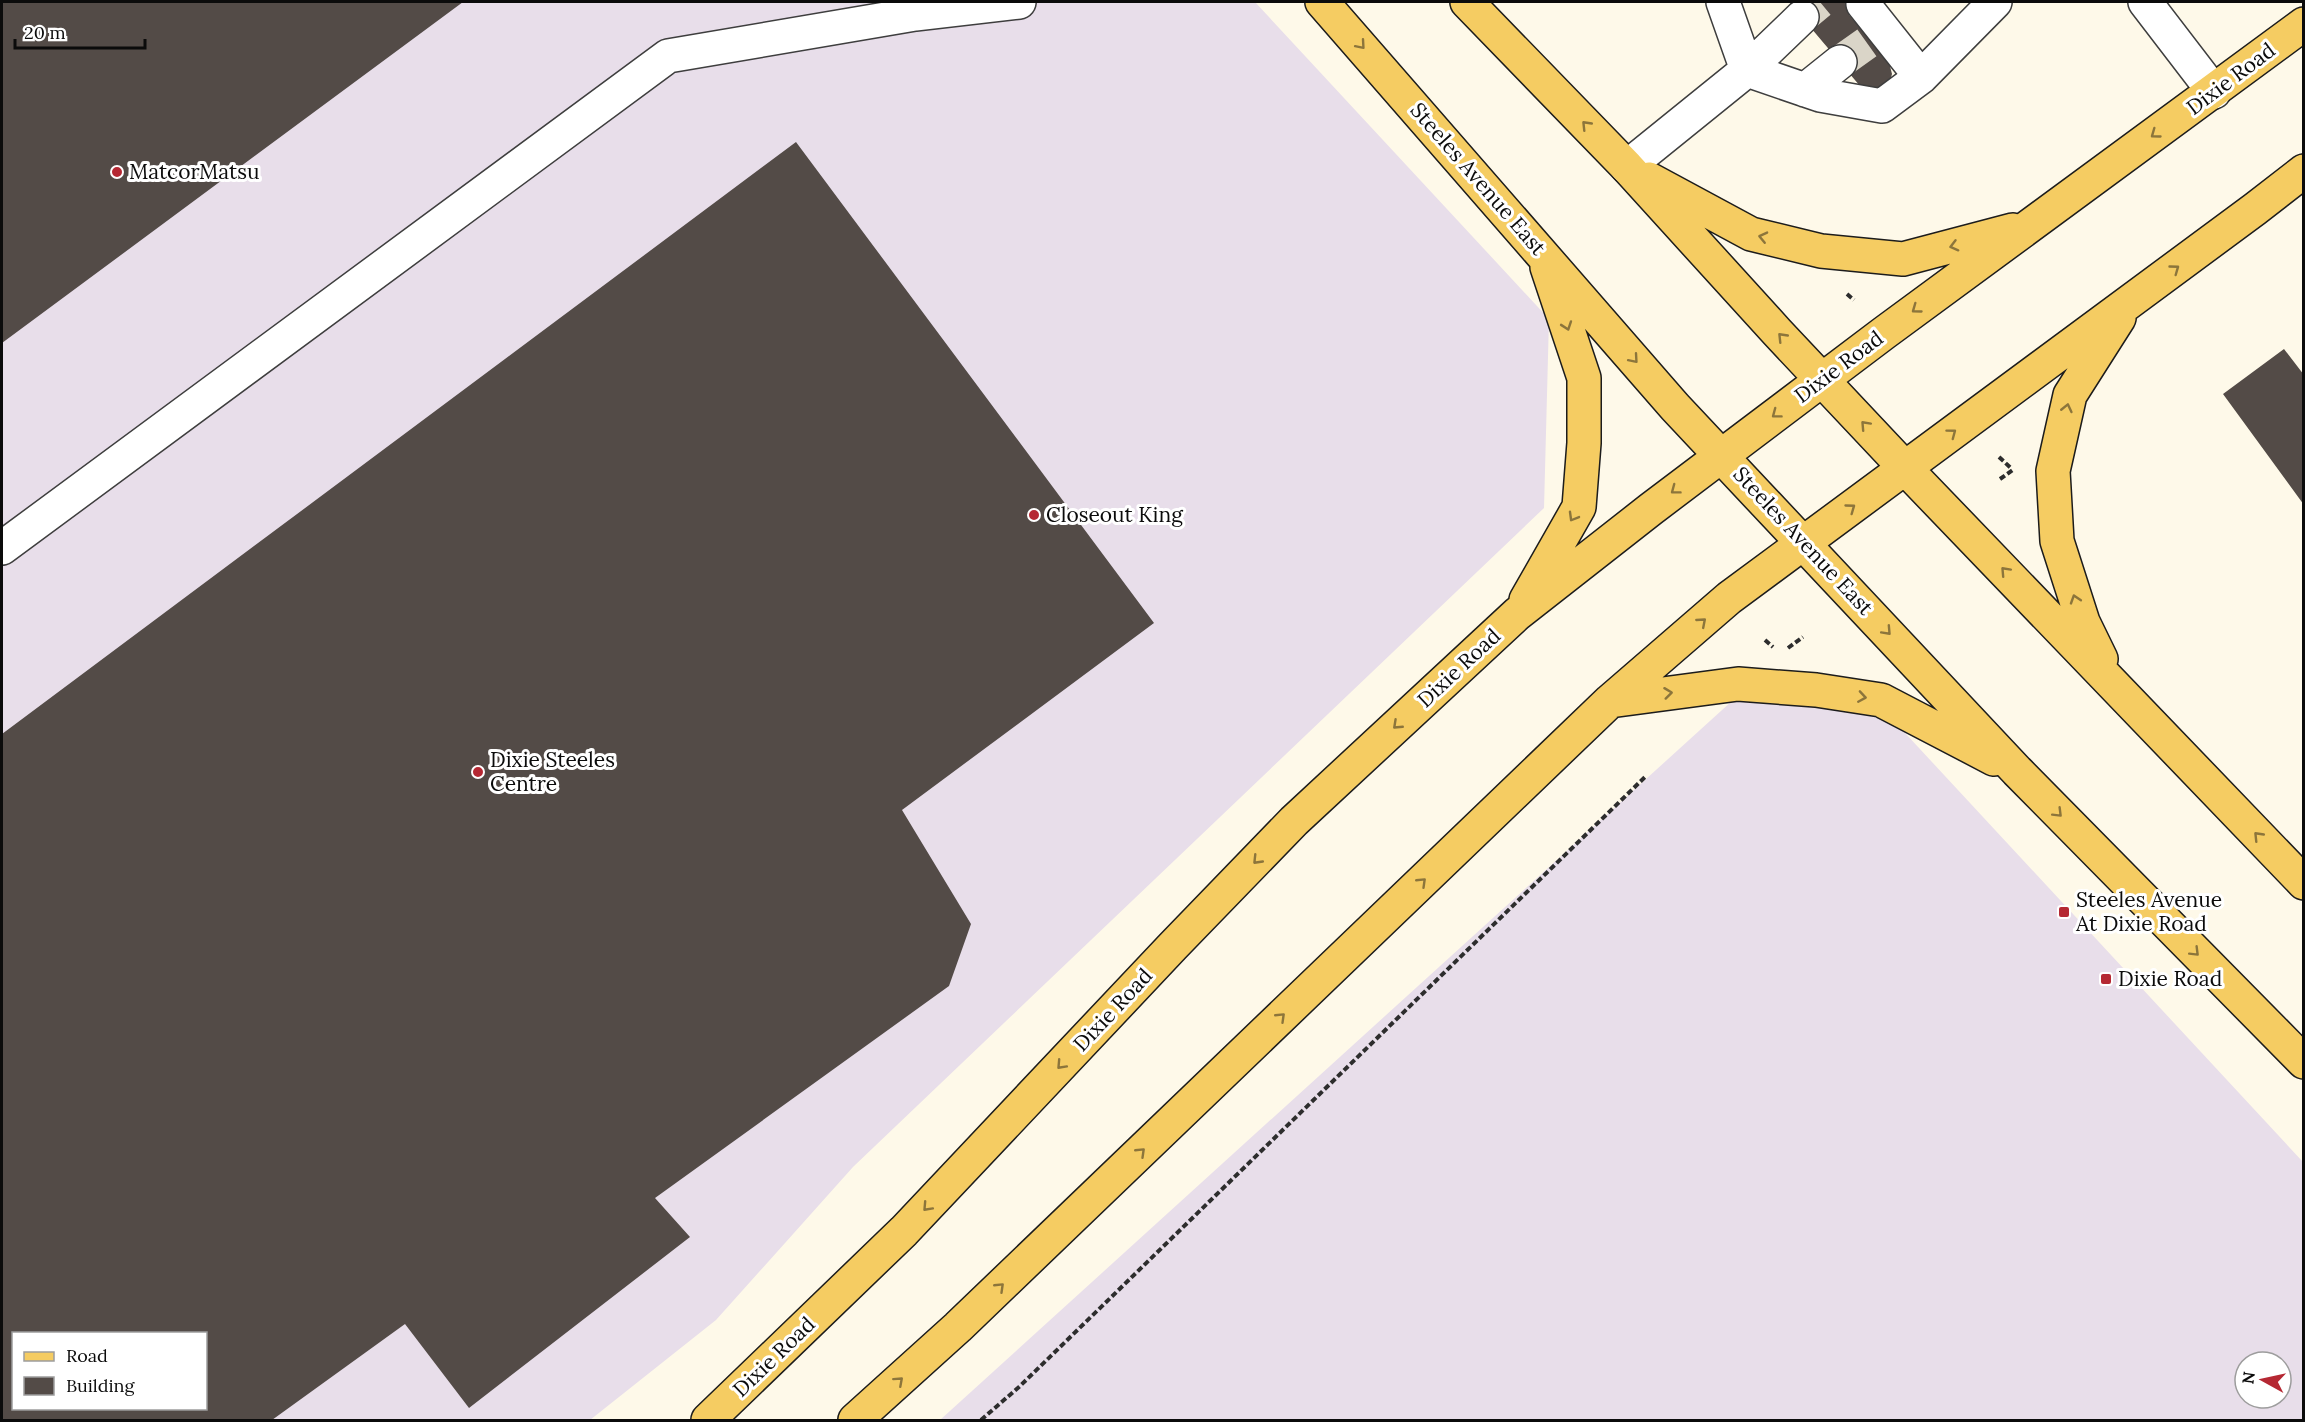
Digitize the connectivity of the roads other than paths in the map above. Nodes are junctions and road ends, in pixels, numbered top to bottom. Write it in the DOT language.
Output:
graph roads {
  1 [pos="1018,2"];
  2 [pos="1322,2"];
  3 [pos="1467,2"];
  4 [pos="1723,2"];
  5 [pos="1995,2"];
  6 [pos="2145,2"];
  7 [pos="1863,4"];
  8 [pos="1802,17"];
  9 [pos="2304,24"];
  10 [pos="1840,62"];
  11 [pos="1747,70"];
  12 [pos="1921,77"];
  13 [pos="1804,90"];
  14 [pos="2214,92"];
  15 [pos="1627,167"];
  16 [pos="2304,171"];
  17 [pos="2031,225"];
  18 [pos="1541,251"];
  19 [pos="2128,303"];
  20 [pos="1823,379"];
  21 [pos="1722,455"];
  22 [pos="1905,468"];
  23 [pos="1804,543"];
  24 [pos="2,548"];
  25 [pos="1517,614"];
  26 [pos="2117,690"];
  27 [pos="1610,701"];
  28 [pos="2017,771"];
  29 [pos="2304,884"];
  30 [pos="2304,1062"];
  31 [pos="708,1420"];
  32 [pos="855,1420"];
  1 -- 24 [label="lane"];
  2 -- 18 [label="main road, Steeles Avenue East, one-way"];
  15 -- 3 [label="main road, one-way"];
  4 -- 11 [label="lane"];
  5 -- 12 [label="lane"];
  6 -- 14 [label="lane"];
  7 -- 12 [label="lane"];
  8 -- 11 [label="lane"];
  9 -- 14 [label="main road, Dixie Road"];
  10 -- 13 [label="lane"];
  11 -- 13 [label="lane"];
  11 -- 15 [label="lane"];
  12 -- 13 [label="lane"];
  14 -- 17 [label="main road, Dixie Road, one-way"];
  17 -- 15 [label="main road, one-way"];
  20 -- 15 [label="main road, one-way"];
  19 -- 16 [label="main road, one-way"];
  17 -- 20 [label="main road, Dixie Road, one-way"];
  18 -- 21 [label="main road, Steeles Avenue East, one-way"];
  18 -- 25 [label="main road, one-way"];
  22 -- 19 [label="main road, one-way"];
  26 -- 19 [label="main road, one-way"];
  20 -- 21 [label="main road, Dixie Road, one-way"];
  22 -- 20 [label="main road, one-way"];
  21 -- 23 [label="main road, Steeles Avenue East"];
  21 -- 25 [label="main road, Dixie Road, one-way"];
  23 -- 22 [label="main road, one-way"];
  26 -- 22 [label="main road, one-way"];
  27 -- 23 [label="main road, one-way"];
  23 -- 28 [label="main road, Steeles Avenue East, one-way"];
  25 -- 31 [label="main road, Dixie Road, one-way"];
  29 -- 26 [label="main road, one-way"];
  27 -- 28 [label="main road, one-way"];
  32 -- 27 [label="main road, one-way"];
  28 -- 30 [label="main road, Steeles Avenue East, one-way"];
}
